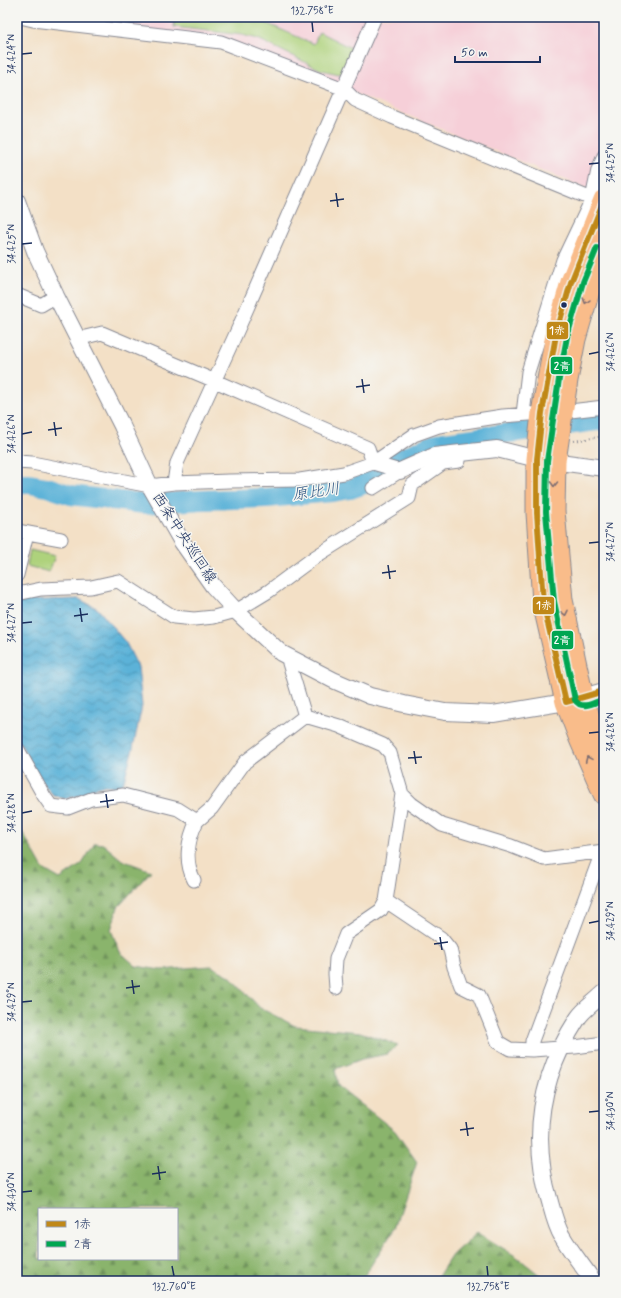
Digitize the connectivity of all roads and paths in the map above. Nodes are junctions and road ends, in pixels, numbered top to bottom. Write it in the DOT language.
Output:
graph roads {
  1 [pos="18,17"];
  2 [pos="375,17"];
  3 [pos="344,89"];
  4 [pos="604,156"];
  5 [pos="601,201"];
  6 [pos="17,205"];
  7 [pos="604,251"];
  8 [pos="17,295"];
  9 [pos="56,296"];
  10 [pos="77,339"];
  11 [pos="528,372"];
  12 [pos="558,378"];
  13 [pos="215,380"];
  14 [pos="604,407"];
  15 [pos="542,413"];
  16 [pos="604,436"];
  17 [pos="482,450"];
  18 [pos="550,454"];
  19 [pos="17,462"];
  20 [pos="373,463"];
  21 [pos="604,468"];
  22 [pos="400,470"];
  23 [pos="174,483"];
  24 [pos="373,488"];
  25 [pos="152,489"];
  26 [pos="22,532"];
  27 [pos="61,539"];
  28 [pos="17,575"];
  29 [pos="17,594"];
  30 [pos="236,611"];
  31 [pos="289,657"];
  32 [pos="604,691"];
  33 [pos="574,700"];
  34 [pos="305,716"];
  35 [pos="17,748"];
  36 [pos="604,758"];
  37 [pos="402,794"];
  38 [pos="604,794"];
  39 [pos="197,821"];
  40 [pos="603,851"];
  41 [pos="194,880"];
  42 [pos="386,902"];
  43 [pos="336,988"];
  44 [pos="604,993"];
  45 [pos="604,1043"];
  46 [pos="562,1048"];
  47 [pos="532,1050"];
  48 [pos="593,1281"];
  1 -- 3 [label="street"];
  2 -- 3 [label="street"];
  3 -- 5 [label="street"];
  3 -- 13 [label="street"];
  4 -- 5 [label="street"];
  5 -- 11 [label="street"];
  5 -- 12 [label="highway"];
  6 -- 9 [label="street, 西条中央巡回線"];
  7 -- 12 [label="highway, one-way"];
  8 -- 9 [label="street"];
  9 -- 10 [label="street, 西条中央巡回線"];
  10 -- 13 [label="street"];
  10 -- 25 [label="street, 西条中央巡回線"];
  11 -- 12 [label="street"];
  11 -- 15 [label="street"];
  12 -- 15 [label="highway"];
  13 -- 20 [label="street"];
  13 -- 23 [label="street"];
  14 -- 15 [label="street"];
  15 -- 18 [label="highway"];
  15 -- 20 [label="street"];
  16 -- 18 [label="path"];
  17 -- 18 [label="street"];
  17 -- 22 [label="street"];
  17 -- 30 [label="street"];
  18 -- 21 [label="street"];
  18 -- 33 [label="highway"];
  19 -- 25 [label="street"];
  20 -- 22 [label="street"];
  20 -- 23 [label="street"];
  22 -- 24 [label="street"];
  23 -- 25 [label="street"];
  25 -- 30 [label="street, 西条中央巡回線"];
  26 -- 27 [label="street"];
  26 -- 28 [label="street"];
  29 -- 30 [label="street"];
  30 -- 31 [label="street, 西条中央巡回線"];
  31 -- 33 [label="street, 西条中央巡回線"];
  31 -- 34 [label="street"];
  32 -- 33 [label="street, 西条中央巡回線"];
  33 -- 36 [label="highway"];
  38 -- 33 [label="highway, one-way"];
  34 -- 37 [label="street"];
  34 -- 39 [label="street"];
  35 -- 39 [label="street"];
  37 -- 40 [label="street"];
  37 -- 42 [label="street"];
  39 -- 41 [label="street"];
  40 -- 47 [label="street"];
  42 -- 43 [label="street"];
  42 -- 47 [label="street"];
  44 -- 46 [label="street"];
  45 -- 46 [label="street"];
  46 -- 47 [label="street"];
  46 -- 48 [label="street"];
}
